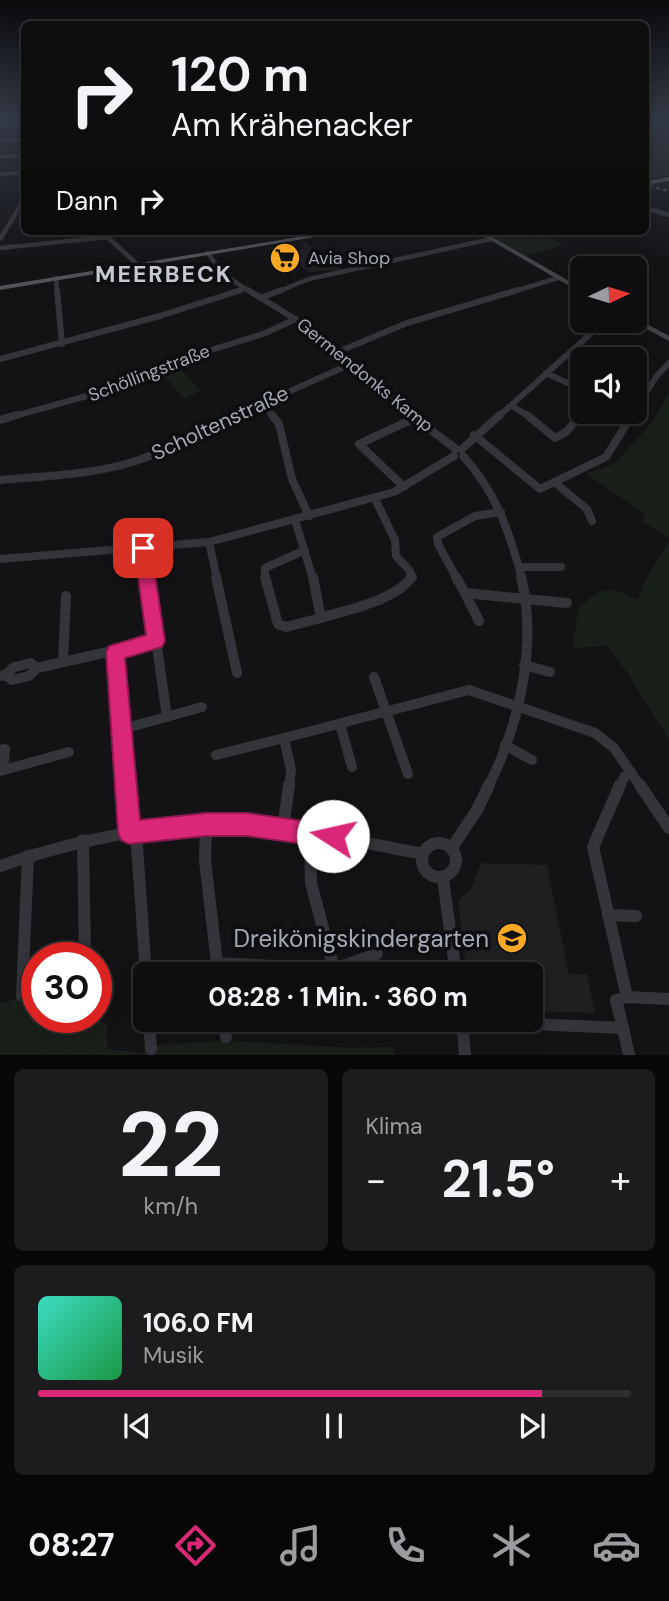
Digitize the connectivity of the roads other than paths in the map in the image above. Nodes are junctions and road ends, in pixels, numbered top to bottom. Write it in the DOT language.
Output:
graph roads {
  1 [pos="21,173"];
  2 [pos="0,174"];
  3 [pos="669,179"];
  4 [pos="649,182"];
  5 [pos="21,205"];
  6 [pos="649,209"];
  7 [pos="669,215"];
  8 [pos="13,219"];
  9 [pos="0,220"];
  10 [pos="106,235"];
  11 [pos="323,235"];
  12 [pos="484,235"];
  13 [pos="108,237"];
  14 [pos="0,239"];
  15 [pos="491,239"];
  16 [pos="0,248"];
  17 [pos="208,253"];
  18 [pos="138,265"];
  19 [pos="56,278"];
  20 [pos="558,278"];
  21 [pos="570,285"];
  22 [pos="0,288"];
  23 [pos="244,289"];
  24 [pos="261,298"];
  25 [pos="296,319"];
  26 [pos="648,328"];
  27 [pos="591,333"];
  28 [pos="669,339"];
  29 [pos="62,344"];
  30 [pos="340,351"];
  31 [pos="0,359"];
  32 [pos="353,363"];
  33 [pos="669,363"];
  34 [pos="546,373"];
  35 [pos="570,384"];
  36 [pos="261,402"];
  37 [pos="512,406"];
  38 [pos="415,418"];
  39 [pos="0,419"];
  40 [pos="573,424"];
  41 [pos="474,435"];
  42 [pos="459,453"];
  43 [pos="0,480"];
  44 [pos="554,482"];
  45 [pos="404,487"];
  46 [pos="375,499"];
  47 [pos="501,512"];
  48 [pos="309,516"];
  49 [pos="295,520"];
  50 [pos="593,521"];
  51 [pos="209,542"];
  52 [pos="143,548"];
  53 [pos="305,550"];
  54 [pos="0,559"];
  55 [pos="561,566"];
  56 [pos="519,567"];
  57 [pos="465,593"];
  58 [pos="66,596"];
  59 [pos="525,599"];
  60 [pos="567,603"];
  61 [pos="321,618"];
  62 [pos="479,621"];
  63 [pos="156,641"];
  64 [pos="116,652"];
  65 [pos="62,662"];
  66 [pos="524,665"];
  67 [pos="550,672"];
  68 [pos="237,673"];
  69 [pos="3,675"];
  70 [pos="374,677"];
  71 [pos="520,705"];
  72 [pos="202,707"];
  73 [pos="386,712"];
  74 [pos="167,717"];
  75 [pos="340,724"];
  76 [pos="123,729"];
  77 [pos="284,738"];
  78 [pos="505,745"];
  79 [pos="0,750"];
  80 [pos="69,752"];
  81 [pos="216,755"];
  82 [pos="532,760"];
  83 [pos="352,767"];
  84 [pos="2,770"];
  85 [pos="631,772"];
  86 [pos="408,774"];
  87 [pos="206,825"];
  88 [pos="283,828"];
  89 [pos="669,828"];
  90 [pos="310,831"];
  91 [pos="133,832"];
  92 [pos="83,840"];
  93 [pos="451,849"];
  94 [pos="423,854"];
  95 [pos="28,856"];
  96 [pos="0,866"];
  97 [pos="443,878"];
  98 [pos="608,915"];
  99 [pos="636,916"];
  100 [pos="24,942"];
  101 [pos="85,942"];
  102 [pos="377,954"];
  103 [pos="145,962"];
  104 [pos="216,962"];
  105 [pos="332,962"];
  106 [pos="354,962"];
  107 [pos="454,962"];
  108 [pos="626,997"];
  109 [pos="669,999"];
  110 [pos="543,1025"];
  111 [pos="622,1028"];
  112 [pos="150,1032"];
  113 [pos="225,1032"];
  114 [pos="463,1032"];
  115 [pos="226,1037"];
  116 [pos="151,1049"];
  117 [pos="465,1055"];
  118 [pos="629,1055"];
  1 -- 2 [label="street"];
  3 -- 4 [label="main road"];
  5 -- 8 [label="street"];
  6 -- 7 [label="street"];
  8 -- 9 [label="street"];
  8 -- 14 [label="street"];
  10 -- 13 [label="street"];
  11 -- 17 [label="main road"];
  12 -- 15 [label="main road"];
  13 -- 16 [label="street"];
  13 -- 18 [label="street"];
  15 -- 20 [label="main road"];
  15 -- 24 [label="street"];
  17 -- 18 [label="main road"];
  17 -- 23 [label="street, Germendonks Kamp"];
  18 -- 19 [label="main road"];
  19 -- 22 [label="main road"];
  19 -- 29 [label="street"];
  20 -- 21 [label="main road"];
  20 -- 30 [label="street"];
  23 -- 24 [label="street, Germendonks Kamp"];
  23 -- 29 [label="street"];
  24 -- 25 [label="street, Germendonks Kamp"];
  25 -- 30 [label="street, Germendonks Kamp"];
  25 -- 39 [label="street, Schöllingstraße"];
  26 -- 28 [label="main road"];
  27 -- 34 [label="street"];
  29 -- 31 [label="street"];
  30 -- 32 [label="street, Germendonks Kamp"];
  32 -- 36 [label="street, Scholtenstraße"];
  32 -- 38 [label="street, Germendonks Kamp"];
  33 -- 44 [label="street"];
  34 -- 35 [label="street"];
  34 -- 37 [label="street"];
  36 -- 43 [label="street, Scholtenstraße"];
  36 -- 48 [label="street"];
  37 -- 40 [label="street"];
  37 -- 41 [label="street"];
  38 -- 42 [label="street, Germendonks Kamp"];
  38 -- 45 [label="street"];
  41 -- 42 [label="street"];
  41 -- 44 [label="street"];
  42 -- 45 [label="street"];
  42 -- 47 [label="street, Germendonks Kamp"];
  44 -- 50 [label="street"];
  45 -- 46 [label="street"];
  46 -- 48 [label="street"];
  46 -- 61 [label="street"];
  47 -- 56 [label="street, Germendonks Kamp"];
  47 -- 57 [label="street"];
  48 -- 49 [label="street"];
  49 -- 51 [label="street"];
  49 -- 53 [label="street"];
  51 -- 52 [label="street"];
  51 -- 68 [label="street"];
  52 -- 54 [label="street"];
  52 -- 63 [label="street"];
  53 -- 61 [label="street"];
  53 -- 61 [label="street"];
  55 -- 56 [label="street"];
  56 -- 59 [label="street, Germendonks Kamp"];
  57 -- 59 [label="street"];
  57 -- 62 [label="street"];
  58 -- 65 [label="street"];
  59 -- 60 [label="street"];
  59 -- 66 [label="street, Germendonks Kamp"];
  63 -- 64 [label="street"];
  63 -- 74 [label="street"];
  64 -- 65 [label="street"];
  64 -- 76 [label="street"];
  65 -- 69 [label="street"];
  66 -- 67 [label="street"];
  66 -- 71 [label="street, Germendonks Kamp"];
  70 -- 73 [label="street"];
  71 -- 73 [label="street"];
  71 -- 78 [label="street, Germendonks Kamp"];
  71 -- 85 [label="street"];
  72 -- 74 [label="street"];
  73 -- 75 [label="street"];
  73 -- 86 [label="street"];
  74 -- 76 [label="street"];
  75 -- 77 [label="street"];
  75 -- 83 [label="street"];
  76 -- 91 [label="street"];
  77 -- 81 [label="street"];
  77 -- 88 [label="street"];
  78 -- 82 [label="street"];
  78 -- 93 [label="street, Germendonks Kamp"];
  79 -- 84 [label="street"];
  80 -- 84 [label="street"];
  85 -- 89 [label="street"];
  85 -- 98 [label="street"];
  87 -- 88 [label="street"];
  87 -- 91 [label="street"];
  87 -- 104 [label="street"];
  88 -- 90 [label="street"];
  90 -- 94 [label="street"];
  90 -- 105 [label="street"];
  91 -- 92 [label="street"];
  91 -- 103 [label="street"];
  92 -- 95 [label="street"];
  92 -- 101 [label="street"];
  93 -- 94 [label="street"];
  93 -- 97 [label="street"];
  94 -- 97 [label="street"];
  95 -- 96 [label="street"];
  95 -- 100 [label="street"];
  97 -- 107 [label="street"];
  98 -- 99 [label="street"];
  98 -- 108 [label="street"];
  102 -- 106 [label="street"];
  108 -- 109 [label="street"];
  108 -- 111 [label="street"];
  110 -- 111 [label="street"];
  111 -- 118 [label="street"];
  112 -- 116 [label="street"];
  113 -- 115 [label="street"];
  114 -- 117 [label="street"];
}
